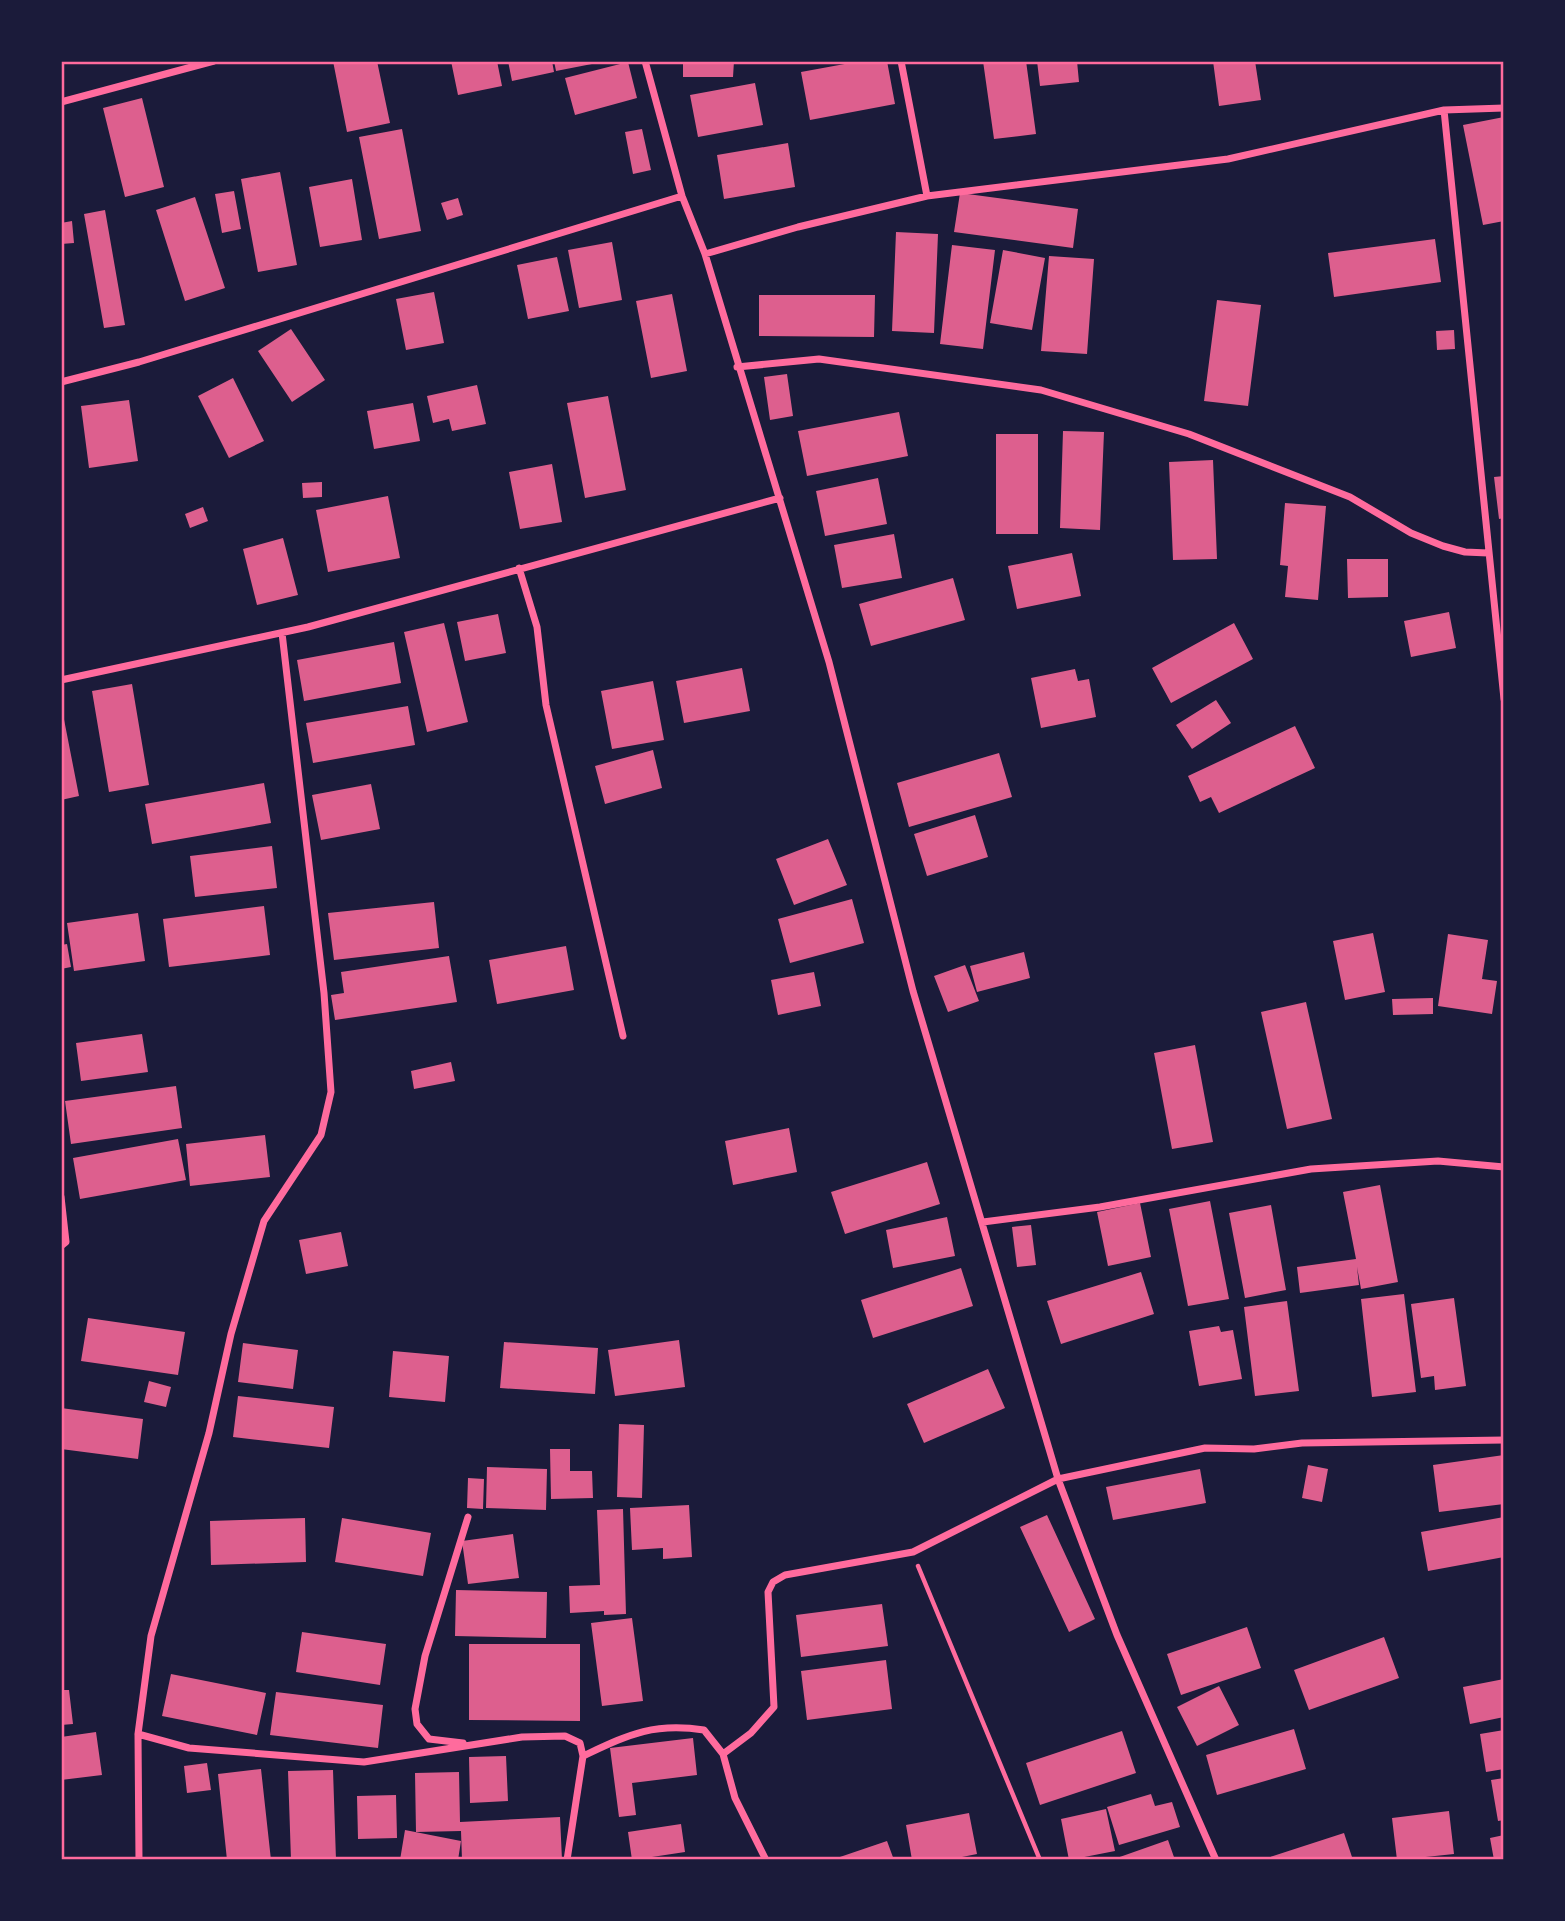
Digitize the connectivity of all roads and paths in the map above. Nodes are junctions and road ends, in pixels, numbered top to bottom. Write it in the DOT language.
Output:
graph roads {
  1 [pos="214,61"];
  2 [pos="645,61"];
  3 [pos="901,61"];
  4 [pos="61,102"];
  5 [pos="1504,108"];
  6 [pos="1444,110"];
  7 [pos="682,196"];
  8 [pos="927,196"];
  9 [pos="705,254"];
  10 [pos="737,367"];
  11 [pos="61,382"];
  12 [pos="780,498"];
  13 [pos="1488,553"];
  14 [pos="519,568"];
  15 [pos="282,633"];
  16 [pos="61,680"];
  17 [pos="1504,699"];
  18 [pos="623,1036"];
  19 [pos="1504,1167"];
  20 [pos="61,1197"];
  21 [pos="983,1222"];
  22 [pos="61,1246"];
  23 [pos="1504,1440"];
  24 [pos="1058,1479"];
  25 [pos="468,1517"];
  26 [pos="913,1552"];
  27 [pos="138,1734"];
  28 [pos="474,1744"];
  29 [pos="723,1754"];
  30 [pos="583,1756"];
  31 [pos="139,1860"];
  32 [pos="567,1860"];
  33 [pos="766,1860"];
  34 [pos="1040,1860"];
  35 [pos="1216,1860"];
  1 -- 4 [label="street"];
  2 -- 7 [label="street"];
  3 -- 8 [label="street"];
  5 -- 6 [label="street"];
  6 -- 8 [label="street"];
  6 -- 13 [label="street"];
  7 -- 9 [label="street"];
  7 -- 11 [label="street"];
  8 -- 9 [label="street"];
  9 -- 10 [label="street"];
  10 -- 12 [label="street"];
  10 -- 13 [label="street"];
  12 -- 14 [label="street"];
  12 -- 21 [label="street"];
  13 -- 17 [label="street"];
  14 -- 15 [label="street"];
  14 -- 18 [label="street"];
  15 -- 16 [label="street"];
  15 -- 27 [label="street"];
  19 -- 21 [label="street"];
  20 -- 22 [label="street"];
  21 -- 24 [label="street"];
  23 -- 24 [label="street"];
  24 -- 26 [label="street"];
  24 -- 35 [label="street"];
  25 -- 28 [label="street"];
  26 -- 29 [label="street"];
  26 -- 34 [label="path"];
  27 -- 28 [label="street"];
  27 -- 31 [label="street"];
  28 -- 30 [label="street"];
  29 -- 30 [label="street"];
  29 -- 33 [label="street"];
  30 -- 32 [label="street"];
}
